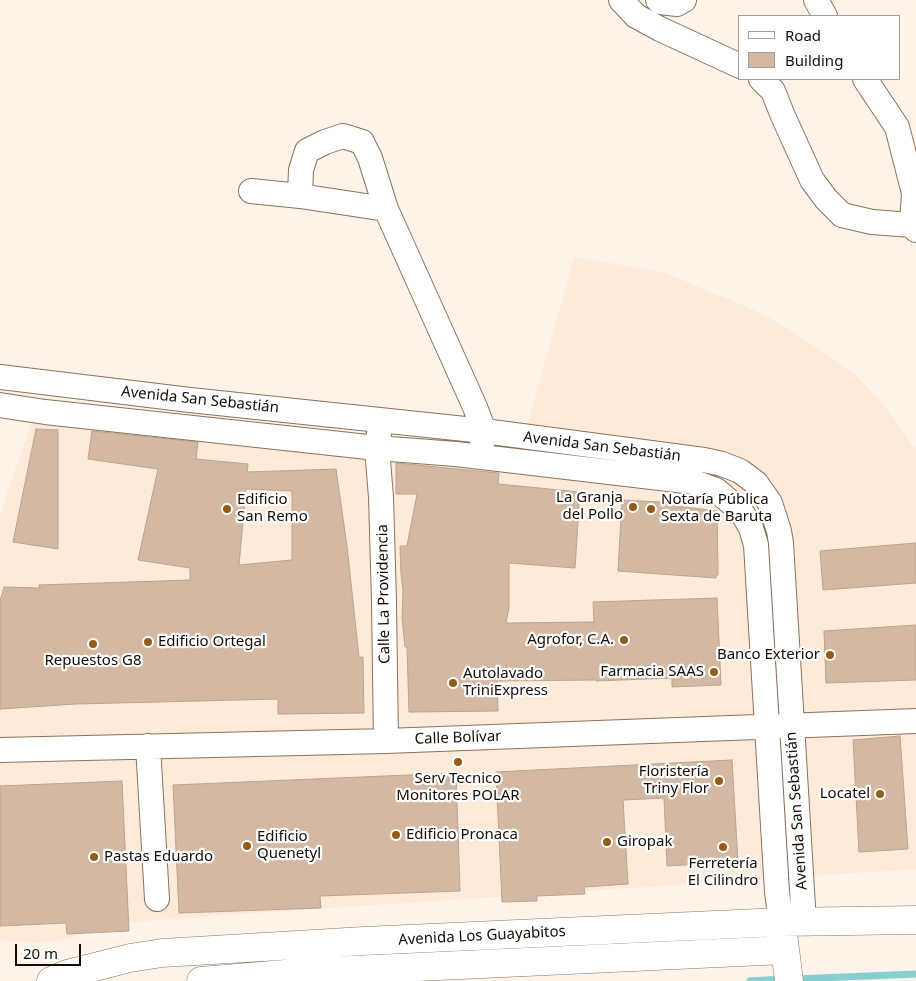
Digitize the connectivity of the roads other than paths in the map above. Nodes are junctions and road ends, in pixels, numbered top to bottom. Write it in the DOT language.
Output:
graph roads {
  1 [pos="621,0"];
  2 [pos="658,0"];
  3 [pos="684,0"];
  4 [pos="816,0"];
  5 [pos="824,15"];
  6 [pos="738,65"];
  7 [pos="762,80"];
  8 [pos="866,80"];
  9 [pos="251,191"];
  10 [pos="300,196"];
  11 [pos="386,209"];
  12 [pos="914,228"];
  13 [pos="0,376"];
  14 [pos="228,404"];
  15 [pos="0,405"];
  16 [pos="381,420"];
  17 [pos="224,431"];
  18 [pos="484,431"];
  19 [pos="377,448"];
  20 [pos="480,458"];
  21 [pos="781,543"];
  22 [pos="756,545"];
  23 [pos="916,721"];
  24 [pos="791,725"];
  25 [pos="767,726"];
  26 [pos="386,741"];
  27 [pos="148,746"];
  28 [pos="0,750"];
  29 [pos="157,899"];
  30 [pos="916,920"];
  31 [pos="793,922"];
  32 [pos="787,965"];
  33 [pos="51,981"];
  34 [pos="201,981"];
  1 -- 6 [label="street"];
  2 -- 3 [label="street"];
  4 -- 5 [label="street"];
  7 -- 12 [label="street"];
  8 -- 12 [label="street"];
  9 -- 10 [label="street"];
  10 -- 11 [label="street"];
  10 -- 11 [label="street"];
  11 -- 18 [label="street"];
  13 -- 14 [label="street, Avenida San Sebastián"];
  14 -- 16 [label="street, Avenida San Sebastián"];
  14 -- 17 [label="street"];
  15 -- 17 [label="street, Avenida San Sebastián"];
  16 -- 18 [label="street, Avenida San Sebastián"];
  16 -- 19 [label="street, Calle La Providencia"];
  17 -- 19 [label="street, Avenida San Sebastián"];
  18 -- 20 [label="street"];
  18 -- 21 [label="street, Avenida San Sebastián"];
  19 -- 20 [label="street, Avenida San Sebastián"];
  19 -- 26 [label="street, Calle La Providencia"];
  20 -- 22 [label="street, Avenida San Sebastián"];
  21 -- 22 [label="street"];
  21 -- 24 [label="street, Avenida San Sebastián"];
  22 -- 25 [label="street, Avenida San Sebastián"];
  23 -- 24 [label="street, Calle Bolívar"];
  24 -- 25 [label="street, Calle Bolívar"];
  24 -- 31 [label="street, Avenida San Sebastián"];
  25 -- 26 [label="street, Calle Bolívar"];
  25 -- 31 [label="street, Avenida San Sebastián"];
  26 -- 27 [label="street, Calle Bolívar"];
  27 -- 28 [label="street, Calle Bolívar"];
  27 -- 29 [label="street"];
  30 -- 31 [label="main road, Avenida Los Guayabitos"];
  31 -- 32 [label="main road"];
  31 -- 33 [label="main road, Avenida Los Guayabitos"];
  32 -- 34 [label="main road, Avenida Los Guayabitos"];
}
